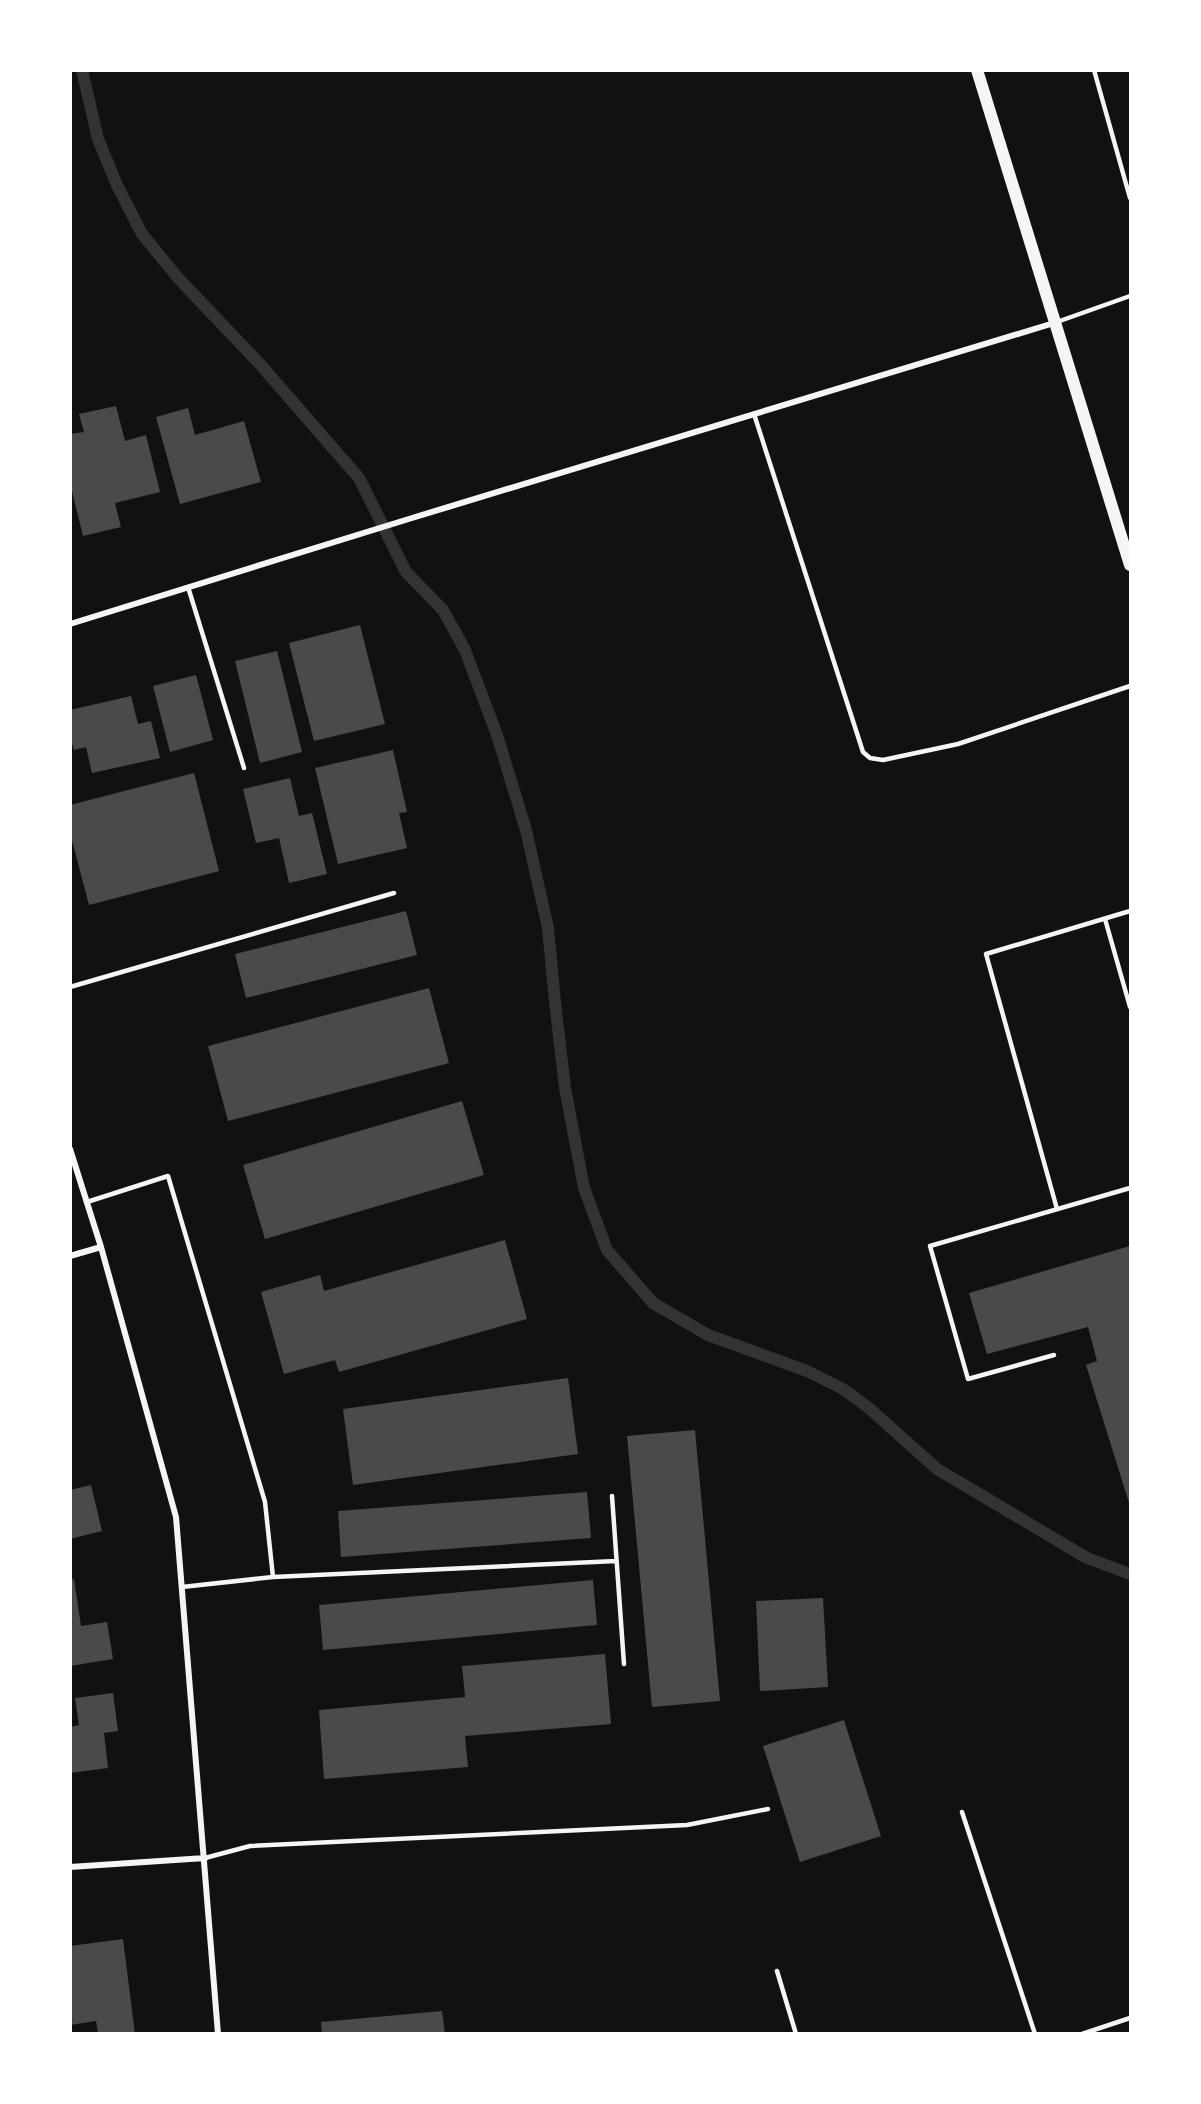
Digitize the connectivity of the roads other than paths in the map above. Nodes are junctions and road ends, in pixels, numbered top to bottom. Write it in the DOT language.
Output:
graph roads {
  1 [pos="977,70"];
  2 [pos="1094,70"];
  3 [pos="1131,198"];
  4 [pos="1131,297"];
  5 [pos="1054,323"];
  6 [pos="754,414"];
  7 [pos="1131,565"];
  8 [pos="188,587"];
  9 [pos="70,624"];
  10 [pos="1131,686"];
  11 [pos="244,768"];
  12 [pos="394,893"];
  13 [pos="1131,911"];
  14 [pos="1105,919"];
  15 [pos="70,987"];
  16 [pos="1131,1007"];
  17 [pos="70,1149"];
  18 [pos="1131,1188"];
  19 [pos="87,1202"];
  20 [pos="1057,1209"];
  21 [pos="101,1247"];
  22 [pos="70,1256"];
  23 [pos="1054,1355"];
  24 [pos="612,1496"];
  25 [pos="616,1561"];
  26 [pos="273,1577"];
  27 [pos="182,1587"];
  28 [pos="624,1664"];
  29 [pos="768,1809"];
  30 [pos="962,1812"];
  31 [pos="205,1858"];
  32 [pos="70,1867"];
  33 [pos="777,1971"];
  34 [pos="1131,2018"];
  35 [pos="218,2034"];
  36 [pos="796,2034"];
  37 [pos="1035,2034"];
  38 [pos="1082,2034"];
  1 -- 5 [label="main road"];
  2 -- 3 [label="lane"];
  4 -- 5 [label="lane"];
  5 -- 6 [label="street"];
  5 -- 7 [label="main road"];
  6 -- 8 [label="street"];
  6 -- 10 [label="lane"];
  8 -- 9 [label="street"];
  8 -- 11 [label="lane"];
  12 -- 15 [label="lane"];
  13 -- 14 [label="lane"];
  14 -- 16 [label="lane"];
  14 -- 20 [label="lane"];
  17 -- 19 [label="street"];
  18 -- 20 [label="lane"];
  19 -- 21 [label="street"];
  19 -- 26 [label="lane"];
  20 -- 23 [label="lane"];
  21 -- 22 [label="street"];
  21 -- 27 [label="street"];
  24 -- 25 [label="lane"];
  25 -- 26 [label="lane"];
  25 -- 28 [label="lane"];
  26 -- 27 [label="lane"];
  27 -- 31 [label="street"];
  29 -- 31 [label="lane"];
  30 -- 37 [label="lane"];
  31 -- 32 [label="street"];
  31 -- 35 [label="street"];
  33 -- 36 [label="lane"];
  34 -- 38 [label="lane"];
}
